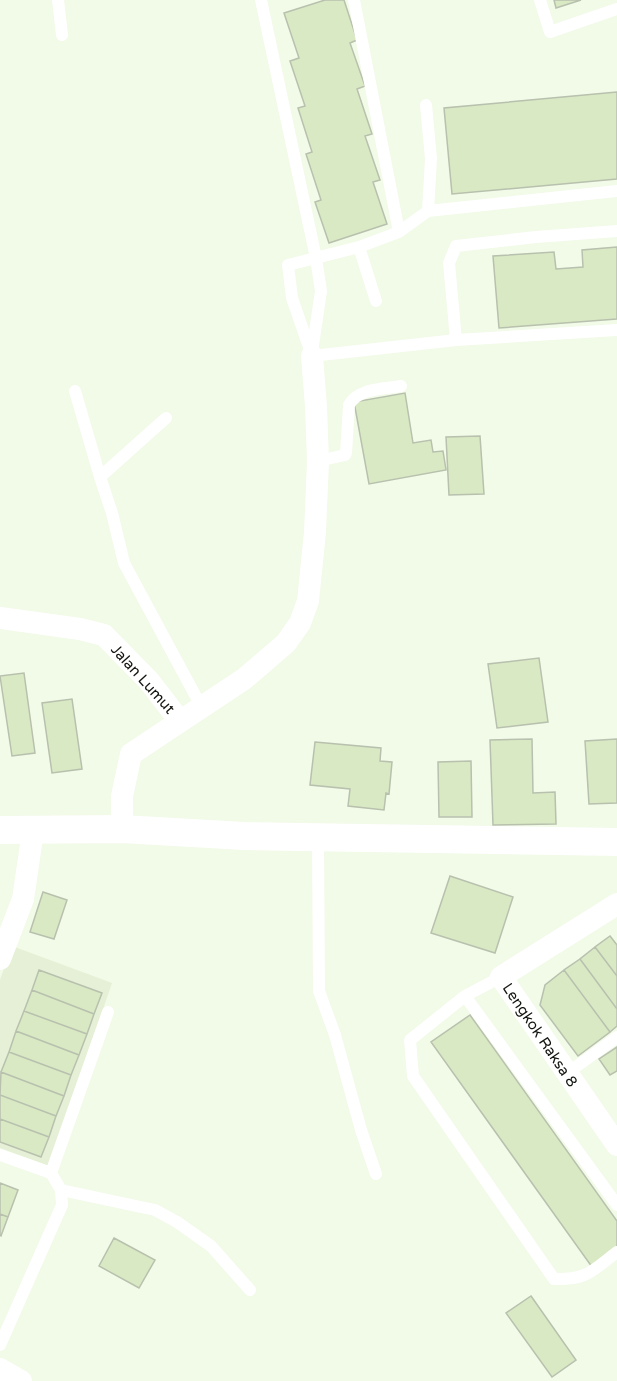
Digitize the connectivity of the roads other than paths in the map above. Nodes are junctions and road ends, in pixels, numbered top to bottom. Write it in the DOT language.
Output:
graph roads {
  1 [pos="58,0"];
  2 [pos="261,0"];
  3 [pos="354,0"];
  4 [pos="540,0"];
  5 [pos="617,9"];
  6 [pos="62,35"];
  7 [pos="426,105"];
  8 [pos="617,191"];
  9 [pos="428,211"];
  10 [pos="617,231"];
  11 [pos="399,232"];
  12 [pos="359,247"];
  13 [pos="316,258"];
  14 [pos="376,301"];
  15 [pos="617,330"];
  16 [pos="456,340"];
  17 [pos="312,356"];
  18 [pos="401,386"];
  19 [pos="75,392"];
  20 [pos="166,417"];
  21 [pos="318,461"];
  22 [pos="100,477"];
  23 [pos="0,618"];
  24 [pos="201,706"];
  25 [pos="179,720"];
  26 [pos="122,829"];
  27 [pos="0,830"];
  28 [pos="33,831"];
  29 [pos="318,838"];
  30 [pos="617,842"];
  31 [pos="617,904"];
  32 [pos="0,959"];
  33 [pos="501,977"];
  34 [pos="465,996"];
  35 [pos="108,1012"];
  36 [pos="617,1036"];
  37 [pos="566,1074"];
  38 [pos="617,1145"];
  39 [pos="0,1155"];
  40 [pos="51,1173"];
  41 [pos="376,1174"];
  42 [pos="62,1190"];
  43 [pos="617,1205"];
  44 [pos="617,1252"];
  45 [pos="250,1290"];
  46 [pos="0,1345"];
  47 [pos="0,1369"];
  48 [pos="21,1381"];
  1 -- 6 [label="lane"];
  2 -- 13 [label="lane"];
  3 -- 11 [label="lane"];
  4 -- 5 [label="lane"];
  7 -- 9 [label="lane"];
  8 -- 9 [label="lane"];
  9 -- 11 [label="lane"];
  10 -- 16 [label="lane"];
  11 -- 12 [label="lane"];
  12 -- 13 [label="lane"];
  12 -- 14 [label="lane"];
  13 -- 17 [label="lane"];
  13 -- 17 [label="lane"];
  15 -- 16 [label="lane"];
  16 -- 17 [label="lane"];
  17 -- 21 [label="street"];
  18 -- 21 [label="lane"];
  19 -- 22 [label="lane"];
  20 -- 22 [label="lane"];
  21 -- 24 [label="street"];
  22 -- 24 [label="lane"];
  23 -- 25 [label="street, Jalan Lumut"];
  24 -- 25 [label="street"];
  25 -- 26 [label="street"];
  26 -- 28 [label="street"];
  26 -- 29 [label="street"];
  27 -- 28 [label="street"];
  28 -- 32 [label="street"];
  29 -- 30 [label="street"];
  29 -- 41 [label="lane"];
  31 -- 33 [label="street, Lengkok Raksa 8"];
  33 -- 34 [label="lane"];
  33 -- 37 [label="street, Lengkok Raksa 8"];
  34 -- 43 [label="lane"];
  34 -- 44 [label="lane"];
  35 -- 40 [label="lane"];
  36 -- 37 [label="lane"];
  37 -- 38 [label="street, Lengkok Raksa 8"];
  39 -- 40 [label="lane"];
  40 -- 42 [label="lane"];
  42 -- 45 [label="lane"];
  42 -- 46 [label="lane"];
  47 -- 48 [label="street"];
}
